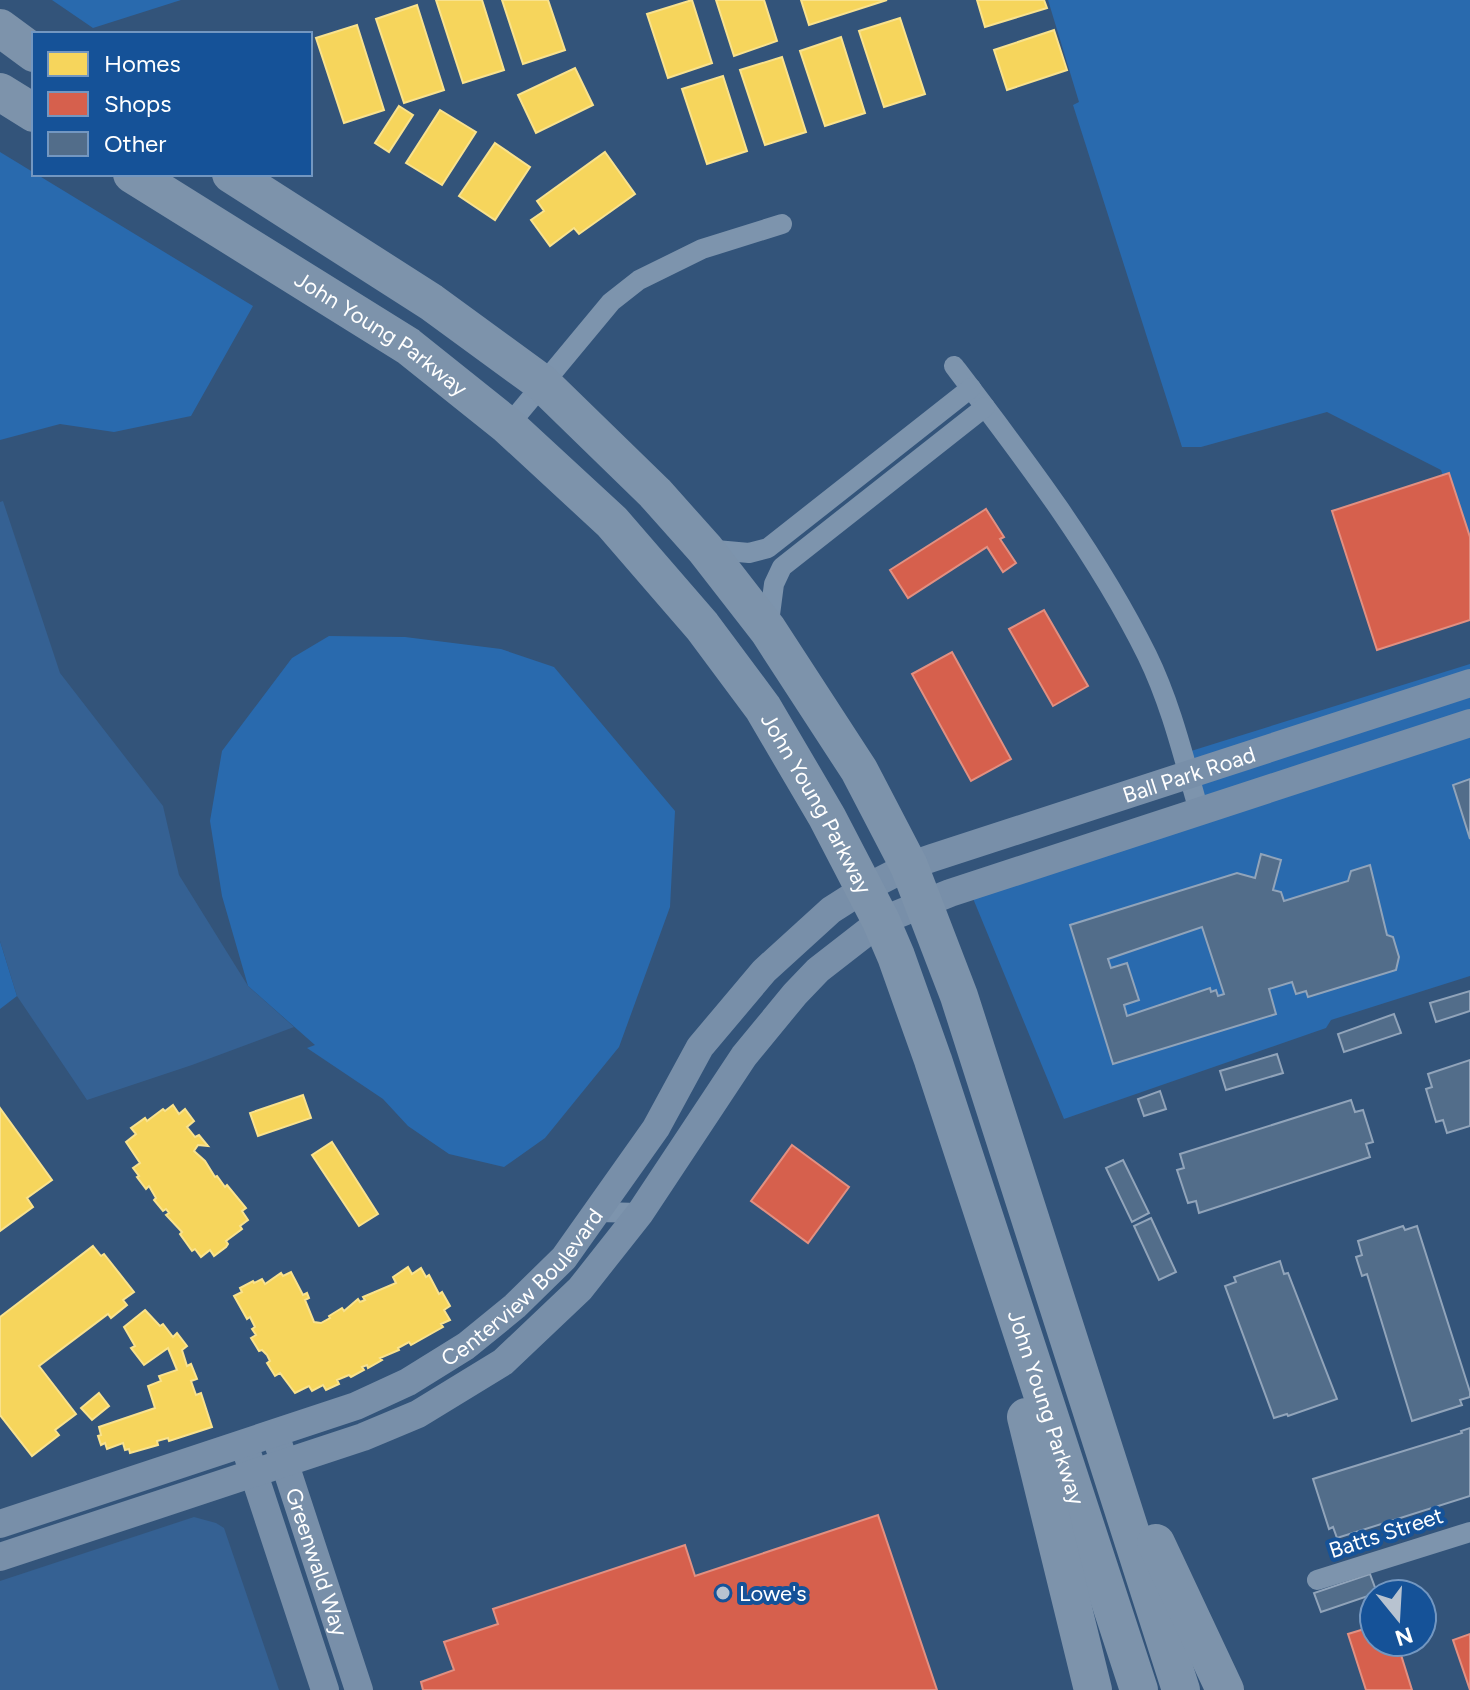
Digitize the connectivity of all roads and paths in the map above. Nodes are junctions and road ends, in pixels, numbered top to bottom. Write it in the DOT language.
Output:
graph roads {
  1 [pos="0,28"];
  2 [pos="32,52"];
  3 [pos="0,92"];
  4 [pos="32,112"];
  5 [pos="135,176"];
  6 [pos="234,176"];
  7 [pos="782,224"];
  8 [pos="954,366"];
  9 [pos="542,383"];
  10 [pos="971,388"];
  11 [pos="985,407"];
  12 [pos="508,426"];
  13 [pos="817,524"];
  14 [pos="705,549"];
  15 [pos="768,630"];
  16 [pos="1470,683"];
  17 [pos="1470,723"];
  18 [pos="1189,774"];
  19 [pos="1199,811"];
  20 [pos="909,866"];
  21 [pos="924,903"];
  22 [pos="873,905"];
  23 [pos="965,1157"];
  24 [pos="598,1212"];
  25 [pos="640,1213"];
  26 [pos="1095,1418"];
  27 [pos="275,1434"];
  28 [pos="244,1444"];
  29 [pos="285,1463"];
  30 [pos="254,1473"];
  31 [pos="0,1524"];
  32 [pos="1470,1532"];
  33 [pos="0,1557"];
  34 [pos="1317,1580"];
  35 [pos="325,1690"];
  36 [pos="359,1690"];
  37 [pos="1093,1690"];
  38 [pos="1139,1690"];
  39 [pos="1181,1690"];
  40 [pos="1225,1690"];
  1 -- 2 [label="highway"];
  3 -- 4 [label="highway"];
  5 -- 12 [label="highway, John Young Parkway"];
  6 -- 9 [label="highway, John Young Parkway"];
  7 -- 9 [label="street"];
  8 -- 10 [label="street"];
  9 -- 12 [label="street"];
  9 -- 14 [label="highway, John Young Parkway"];
  10 -- 11 [label="street"];
  10 -- 13 [label="street"];
  11 -- 13 [label="street"];
  11 -- 18 [label="street"];
  12 -- 22 [label="highway, John Young Parkway"];
  13 -- 14 [label="street"];
  13 -- 15 [label="street"];
  14 -- 15 [label="highway, John Young Parkway"];
  15 -- 20 [label="highway, John Young Parkway"];
  16 -- 18 [label="street, Ball Park Road"];
  17 -- 19 [label="street, Ball Park Road"];
  18 -- 19 [label="street"];
  18 -- 20 [label="street, Ball Park Road"];
  19 -- 21 [label="street, Ball Park Road"];
  20 -- 21 [label="highway, John Young Parkway"];
  20 -- 22 [label="street, Centerview Boulevard"];
  21 -- 22 [label="street, Centerview Boulevard"];
  21 -- 26 [label="highway, John Young Parkway"];
  22 -- 23 [label="highway, John Young Parkway"];
  22 -- 24 [label="street, Centerview Boulevard"];
  22 -- 25 [label="street, Centerview Boulevard"];
  23 -- 37 [label="highway"];
  23 -- 38 [label="highway, John Young Parkway"];
  24 -- 25 [label="street"];
  24 -- 27 [label="street, Centerview Boulevard"];
  25 -- 29 [label="street, Centerview Boulevard"];
  26 -- 39 [label="highway, John Young Parkway"];
  26 -- 40 [label="highway"];
  27 -- 28 [label="street, Centerview Boulevard"];
  27 -- 29 [label="street, Greenwald Way"];
  28 -- 30 [label="street, Greenwald Way"];
  28 -- 31 [label="street, Centerview Boulevard"];
  29 -- 30 [label="street, Centerview Boulevard"];
  29 -- 36 [label="street, Greenwald Way"];
  30 -- 33 [label="street"];
  30 -- 35 [label="street, Greenwald Way"];
  32 -- 34 [label="street, Batts Street"];
}
